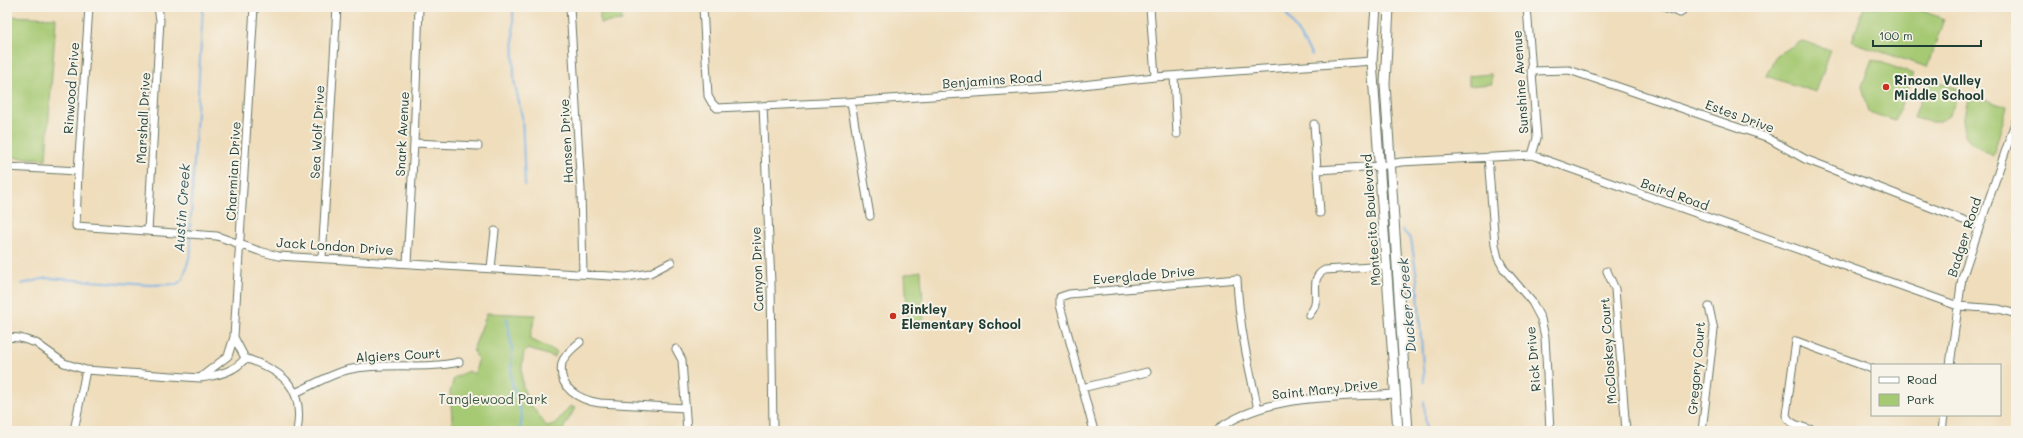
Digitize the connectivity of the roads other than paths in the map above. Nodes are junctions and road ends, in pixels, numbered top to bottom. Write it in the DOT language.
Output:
graph roads {
  1 [pos="88,7"];
  2 [pos="158,7"];
  3 [pos="254,7"];
  4 [pos="337,7"];
  5 [pos="419,7"];
  6 [pos="570,7"];
  7 [pos="703,7"];
  8 [pos="1150,7"];
  9 [pos="1376,7"];
  10 [pos="1389,7"];
  11 [pos="1527,7"];
  12 [pos="1664,7"];
  13 [pos="1683,10"];
  14 [pos="1372,61"];
  15 [pos="1532,71"];
  16 [pos="1174,76"];
  17 [pos="1155,77"];
  18 [pos="851,102"];
  19 [pos="763,106"];
  20 [pos="2016,120"];
  21 [pos="1314,124"];
  22 [pos="1177,134"];
  23 [pos="414,143"];
  24 [pos="478,146"];
  25 [pos="1532,155"];
  26 [pos="1488,157"];
  27 [pos="1390,164"];
  28 [pos="1380,166"];
  29 [pos="7,167"];
  30 [pos="1318,170"];
  31 [pos="78,171"];
  32 [pos="1320,213"];
  33 [pos="870,216"];
  34 [pos="1979,226"];
  35 [pos="148,231"];
  36 [pos="495,231"];
  37 [pos="240,245"];
  38 [pos="322,258"];
  39 [pos="670,262"];
  40 [pos="407,263"];
  41 [pos="1387,266"];
  42 [pos="491,268"];
  43 [pos="1607,271"];
  44 [pos="583,274"];
  45 [pos="1958,306"];
  46 [pos="1709,307"];
  47 [pos="2016,314"];
  48 [pos="1309,315"];
  49 [pos="7,337"];
  50 [pos="234,337"];
  51 [pos="580,342"];
  52 [pos="676,349"];
  53 [pos="244,358"];
  54 [pos="459,362"];
  55 [pos="1950,364"];
  56 [pos="1871,369"];
  57 [pos="86,370"];
  58 [pos="1148,372"];
  59 [pos="200,378"];
  60 [pos="1082,388"];
  61 [pos="295,393"];
  62 [pos="1396,394"];
  63 [pos="685,408"];
  64 [pos="1258,409"];
  65 [pos="1944,416"];
  66 [pos="74,431"];
  67 [pos="297,431"];
  68 [pos="687,431"];
  69 [pos="772,431"];
  70 [pos="1094,431"];
  71 [pos="1214,431"];
  72 [pos="1398,431"];
  73 [pos="1408,431"];
  74 [pos="1550,431"];
  75 [pos="1626,431"];
  76 [pos="1702,431"];
  77 [pos="1815,431"];
  78 [pos="1942,431"];
  1 -- 31 [label="street, Rinwood Drive"];
  2 -- 35 [label="street, Marshall Drive"];
  3 -- 37 [label="street, Charmian Drive"];
  4 -- 38 [label="street, Sea Wolf Drive"];
  5 -- 23 [label="street, Snark Avenue"];
  6 -- 44 [label="street, Hansen Drive"];
  7 -- 19 [label="street, Benjamins Road"];
  8 -- 17 [label="street"];
  9 -- 14 [label="main road, Montecito Boulevard"];
  10 -- 27 [label="main road, Montecito Boulevard"];
  11 -- 15 [label="street, Sunshine Avenue"];
  12 -- 13 [label="street"];
  14 -- 16 [label="street, Benjamins Road"];
  14 -- 28 [label="main road, Montecito Boulevard"];
  15 -- 25 [label="street, Sunshine Avenue"];
  15 -- 34 [label="street, Estes Drive"];
  16 -- 17 [label="street, Benjamins Road"];
  16 -- 22 [label="street"];
  17 -- 18 [label="street, Benjamins Road"];
  18 -- 19 [label="street, Benjamins Road"];
  18 -- 33 [label="street"];
  19 -- 69 [label="street, Canyon Drive"];
  20 -- 34 [label="street, Badger Road"];
  21 -- 30 [label="street"];
  23 -- 24 [label="street"];
  23 -- 40 [label="street, Snark Avenue"];
  25 -- 26 [label="street, Baird Road"];
  25 -- 45 [label="street, Baird Road"];
  26 -- 27 [label="street, Baird Road"];
  26 -- 74 [label="street, Rick Drive"];
  27 -- 28 [label="street, Baird Road"];
  27 -- 73 [label="main road, Montecito Boulevard"];
  28 -- 30 [label="street, Baird Road"];
  28 -- 41 [label="main road, Montecito Boulevard"];
  29 -- 31 [label="street"];
  30 -- 32 [label="street"];
  31 -- 35 [label="street, Jack London Drive"];
  34 -- 45 [label="street, Badger Road"];
  35 -- 37 [label="street, Jack London Drive"];
  36 -- 42 [label="street"];
  37 -- 38 [label="street, Jack London Drive"];
  37 -- 50 [label="street, Charmian Drive"];
  38 -- 40 [label="street, Jack London Drive"];
  39 -- 44 [label="street, Jack London Drive"];
  40 -- 42 [label="street, Jack London Drive"];
  41 -- 48 [label="street"];
  41 -- 62 [label="main road, Montecito Boulevard"];
  42 -- 44 [label="street, Jack London Drive"];
  43 -- 75 [label="street, McCloskey Court"];
  45 -- 47 [label="street, Baird Road"];
  45 -- 55 [label="street, Badger Road"];
  46 -- 76 [label="street, Gregory Court"];
  49 -- 57 [label="street"];
  50 -- 53 [label="street, Charmian Drive"];
  50 -- 59 [label="street, Charmian Drive"];
  51 -- 63 [label="street"];
  52 -- 63 [label="street"];
  53 -- 59 [label="street"];
  53 -- 61 [label="street"];
  54 -- 61 [label="street, Algiers Court"];
  56 -- 77 [label="street"];
  57 -- 59 [label="street"];
  57 -- 66 [label="street"];
  58 -- 60 [label="street"];
  60 -- 64 [label="street, Everglade Drive"];
  60 -- 70 [label="street, Everglade Drive"];
  61 -- 67 [label="street"];
  62 -- 64 [label="street, Saint Mary Drive"];
  62 -- 72 [label="main road, Montecito Boulevard"];
  63 -- 68 [label="street"];
  64 -- 71 [label="street, Saint Mary Drive"];
  65 -- 78 [label="street"];
}
